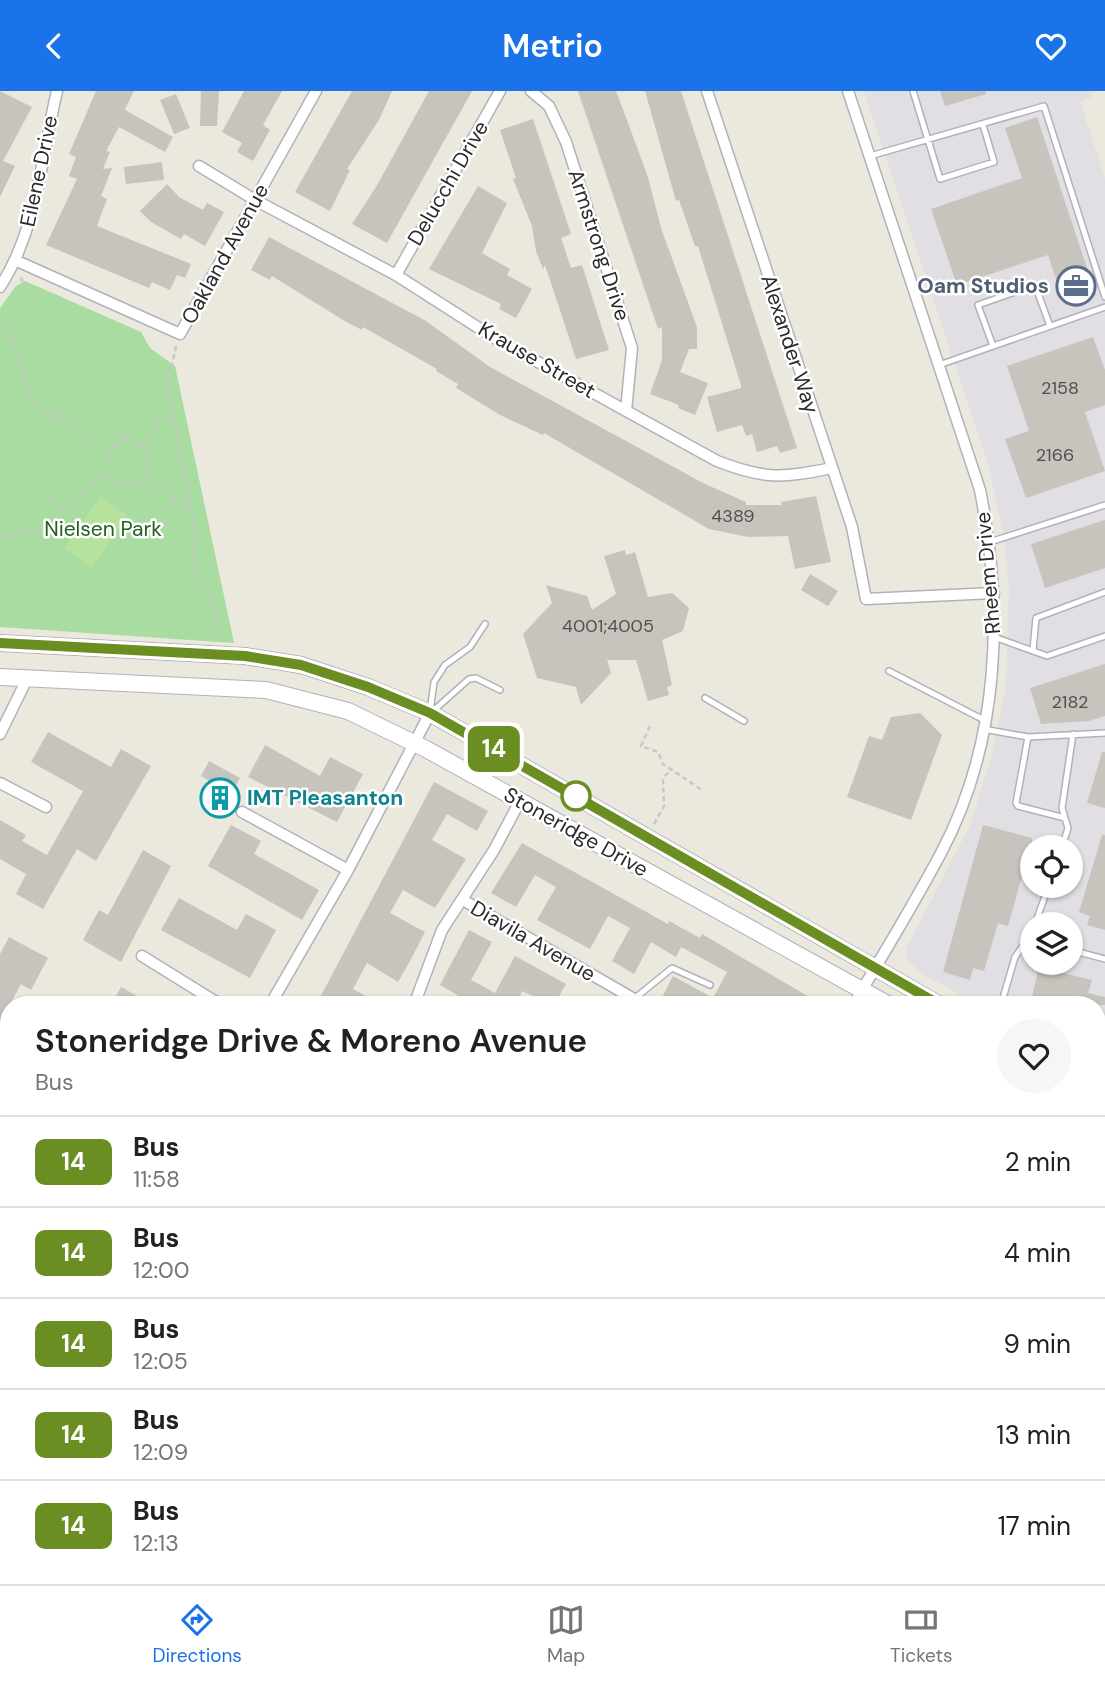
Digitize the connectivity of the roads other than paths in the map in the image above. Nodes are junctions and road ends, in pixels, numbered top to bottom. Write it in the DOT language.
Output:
graph roads {
  1 [pos="57,91"];
  2 [pos="316,91"];
  3 [pos="500,91"];
  4 [pos="531,91"];
  5 [pos="706,91"];
  6 [pos="848,91"];
  7 [pos="913,91"];
  8 [pos="983,125"];
  9 [pos="928,139"];
  10 [pos="869,156"];
  11 [pos="199,166"];
  12 [pos="255,200"];
  13 [pos="16,261"];
  14 [pos="396,275"];
  15 [pos="0,287"];
  16 [pos="1105,297"];
  17 [pos="1105,307"];
  18 [pos="1050,326"];
  19 [pos="993,346"];
  20 [pos="939,365"];
  21 [pos="626,411"];
  22 [pos="832,468"];
  23 [pos="1105,505"];
  24 [pos="990,542"];
  25 [pos="1105,592"];
  26 [pos="994,593"];
  27 [pos="485,624"];
  28 [pos="1105,636"];
  29 [pos="994,637"];
  30 [pos="0,643"];
  31 [pos="1033,650"];
  32 [pos="889,671"];
  33 [pos="0,677"];
  34 [pos="27,679"];
  35 [pos="500,689"];
  36 [pos="705,698"];
  37 [pos="430,713"];
  38 [pos="744,721"];
  39 [pos="983,725"];
  40 [pos="1105,733"];
  41 [pos="0,734"];
  42 [pos="1073,734"];
  43 [pos="1028,737"];
  44 [pos="415,743"];
  45 [pos="0,783"];
  46 [pos="520,801"];
  47 [pos="46,807"];
  48 [pos="242,812"];
  49 [pos="1065,818"];
  50 [pos="1066,835"];
  51 [pos="348,870"];
  52 [pos="463,900"];
  53 [pos="1020,951"];
  54 [pos="1083,953"];
  55 [pos="142,955"];
  56 [pos="1105,959"];
  57 [pos="874,967"];
  58 [pos="710,985"];
  59 [pos="207,996"];
  60 [pos="275,996"];
  61 [pos="417,996"];
  62 [pos="622,996"];
  63 [pos="639,996"];
  64 [pos="855,996"];
  65 [pos="858,996"];
  66 [pos="924,996"];
  67 [pos="1004,996"];
  1 -- 13 [label="street, Eilene Drive"];
  2 -- 12 [label="street, Oakland Avenue"];
  3 -- 14 [label="street, Delucchi Drive"];
  4 -- 21 [label="street, Armstrong Drive"];
  5 -- 22 [label="street, Alexander Way"];
  6 -- 10 [label="street, Rheem Drive"];
  7 -- 9 [label="lane"];
  8 -- 9 [label="lane"];
  8 -- 9 [label="lane"];
  8 -- 16 [label="lane"];
  9 -- 10 [label="lane"];
  10 -- 20 [label="street, Rheem Drive"];
  11 -- 12 [label="street, Krause Street"];
  12 -- 13 [label="street, Oakland Avenue"];
  12 -- 14 [label="street, Krause Street"];
  13 -- 15 [label="street, Eilene Drive"];
  14 -- 21 [label="street, Krause Street"];
  17 -- 18 [label="lane"];
  18 -- 19 [label="lane"];
  18 -- 19 [label="lane"];
  19 -- 20 [label="lane"];
  20 -- 24 [label="street, Rheem Drive"];
  21 -- 22 [label="street, Krause Street"];
  22 -- 26 [label="street, Alexander Way"];
  23 -- 24 [label="lane"];
  24 -- 26 [label="street, Rheem Drive"];
  25 -- 31 [label="lane"];
  26 -- 29 [label="street, Rheem Drive"];
  27 -- 37 [label="lane"];
  28 -- 31 [label="lane"];
  29 -- 31 [label="lane"];
  29 -- 39 [label="street, Rheem Drive"];
  30 -- 37 [label="main road, Stoneridge Drive"];
  32 -- 39 [label="lane"];
  33 -- 34 [label="main road, Stoneridge Drive"];
  34 -- 41 [label="street"];
  34 -- 44 [label="main road, Stoneridge Drive"];
  35 -- 37 [label="lane"];
  36 -- 38 [label="lane"];
  37 -- 44 [label="street"];
  37 -- 57 [label="main road, Stoneridge Drive"];
  39 -- 43 [label="lane"];
  39 -- 57 [label="street, Rheem Drive"];
  40 -- 42 [label="lane"];
  42 -- 43 [label="lane"];
  42 -- 49 [label="lane"];
  43 -- 49 [label="lane"];
  44 -- 46 [label="main road, Stoneridge Drive"];
  44 -- 51 [label="street"];
  45 -- 47 [label="street"];
  46 -- 52 [label="street"];
  46 -- 64 [label="main road, Stoneridge Drive"];
  48 -- 51 [label="street"];
  49 -- 50 [label="lane"];
  51 -- 60 [label="street"];
  52 -- 61 [label="street"];
  52 -- 62 [label="street, Diavila Avenue"];
  53 -- 67 [label="lane"];
  54 -- 56 [label="lane"];
  55 -- 59 [label="street"];
  57 -- 65 [label="street, Rheem Drive"];
  57 -- 66 [label="main road, Stoneridge Drive"];
  58 -- 63 [label="lane"];
}
